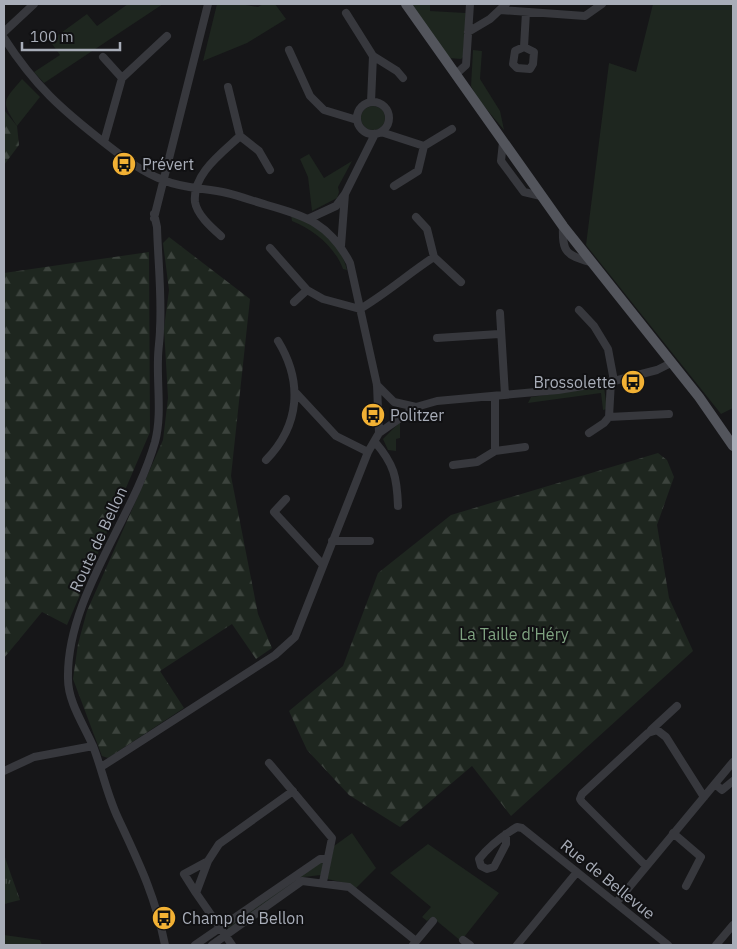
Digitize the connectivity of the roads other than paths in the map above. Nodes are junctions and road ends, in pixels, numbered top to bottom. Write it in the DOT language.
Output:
graph roads {
  1 [pos="34,4"];
  2 [pos="208,4"];
  3 [pos="406,4"];
  4 [pos="470,4"];
  5 [pos="506,4"];
  6 [pos="602,4"];
  7 [pos="500,10"];
  8 [pos="526,12"];
  9 [pos="346,13"];
  10 [pos="4,32"];
  11 [pos="468,32"];
  12 [pos="167,36"];
  13 [pos="4,38"];
  14 [pos="524,47"];
  15 [pos="289,50"];
  16 [pos="373,56"];
  17 [pos="104,57"];
  18 [pos="456,74"];
  19 [pos="122,78"];
  20 [pos="403,78"];
  21 [pos="228,87"];
  22 [pos="371,102"];
  23 [pos="357,120"];
  24 [pos="452,128"];
  25 [pos="378,133"];
  26 [pos="240,136"];
  27 [pos="104,142"];
  28 [pos="424,146"];
  29 [pos="270,170"];
  30 [pos="164,181"];
  31 [pos="394,186"];
  32 [pos="197,189"];
  33 [pos="345,194"];
  34 [pos="416,217"];
  35 [pos="310,218"];
  36 [pos="221,236"];
  37 [pos="341,246"];
  38 [pos="270,248"];
  39 [pos="434,257"];
  40 [pos="461,282"];
  41 [pos="307,290"];
  42 [pos="294,302"];
  43 [pos="360,309"];
  44 [pos="579,310"];
  45 [pos="500,313"];
  46 [pos="499,334"];
  47 [pos="437,338"];
  48 [pos="278,341"];
  49 [pos="671,363"];
  50 [pos="612,381"];
  51 [pos="377,385"];
  52 [pos="296,393"];
  53 [pos="505,395"];
  54 [pos="495,396"];
  55 [pos="305,405"];
  56 [pos="416,408"];
  57 [pos="294,411"];
  58 [pos="669,414"];
  59 [pos="609,417"];
  60 [pos="379,433"];
  61 [pos="589,433"];
  62 [pos="375,442"];
  63 [pos="733,446"];
  64 [pos="525,447"];
  65 [pos="495,451"];
  66 [pos="368,452"];
  67 [pos="266,460"];
  68 [pos="453,465"];
  69 [pos="286,499"];
  70 [pos="398,506"];
  71 [pos="370,541"];
  72 [pos="332,542"];
  73 [pos="323,565"];
  74 [pos="677,706"];
  75 [pos="651,730"];
  76 [pos="93,746"];
  77 [pos="733,762"];
  78 [pos="269,764"];
  79 [pos="100,767"];
  80 [pos="4,772"];
  81 [pos="733,780"];
  82 [pos="715,784"];
  83 [pos="293,791"];
  84 [pos="704,797"];
  85 [pos="673,833"];
  86 [pos="506,834"];
  87 [pos="328,859"];
  88 [pos="208,862"];
  89 [pos="646,866"];
  90 [pos="577,872"];
  91 [pos="323,882"];
  92 [pos="686,886"];
  93 [pos="196,893"];
  94 [pos="616,903"];
  95 [pos="433,920"];
  96 [pos="733,924"];
  97 [pos="221,928"];
  98 [pos="226,937"];
  99 [pos="414,943"];
  100 [pos="165,945"];
  101 [pos="196,945"];
  102 [pos="212,945"];
  103 [pos="232,945"];
  104 [pos="517,945"];
  105 [pos="668,945"];
  106 [pos="716,945"];
  1 -- 10 [label="street"];
  2 -- 30 [label="street, Route de Bellon"];
  3 -- 18 [label="main road"];
  4 -- 11 [label="street"];
  5 -- 7 [label="street"];
  6 -- 8 [label="street"];
  7 -- 8 [label="street"];
  7 -- 11 [label="street"];
  8 -- 14 [label="street"];
  9 -- 16 [label="street"];
  11 -- 18 [label="street"];
  12 -- 19 [label="street"];
  13 -- 27 [label="street"];
  15 -- 23 [label="street"];
  16 -- 20 [label="street"];
  16 -- 22 [label="street"];
  17 -- 19 [label="street"];
  18 -- 49 [label="main road"];
  19 -- 27 [label="street"];
  21 -- 26 [label="street"];
  22 -- 23 [label="street"];
  22 -- 25 [label="street"];
  23 -- 25 [label="street"];
  24 -- 28 [label="street"];
  25 -- 28 [label="street"];
  25 -- 33 [label="street"];
  26 -- 29 [label="street"];
  26 -- 32 [label="street"];
  27 -- 30 [label="street"];
  28 -- 31 [label="street"];
  30 -- 32 [label="street"];
  30 -- 76 [label="street, Route de Bellon"];
  32 -- 35 [label="street"];
  32 -- 36 [label="street"];
  33 -- 35 [label="street"];
  33 -- 37 [label="street"];
  34 -- 39 [label="street"];
  35 -- 37 [label="street"];
  37 -- 43 [label="street"];
  38 -- 41 [label="street"];
  39 -- 40 [label="street"];
  39 -- 43 [label="street"];
  41 -- 42 [label="street"];
  41 -- 43 [label="street"];
  43 -- 51 [label="street"];
  44 -- 50 [label="street"];
  45 -- 46 [label="street"];
  46 -- 47 [label="street"];
  46 -- 53 [label="street"];
  48 -- 52 [label="street"];
  49 -- 50 [label="street"];
  49 -- 63 [label="main road"];
  50 -- 53 [label="street"];
  50 -- 59 [label="street"];
  51 -- 56 [label="street"];
  51 -- 60 [label="street"];
  52 -- 55 [label="street"];
  52 -- 57 [label="street"];
  53 -- 54 [label="street"];
  54 -- 56 [label="street"];
  54 -- 65 [label="street"];
  55 -- 57 [label="street"];
  55 -- 66 [label="street"];
  56 -- 60 [label="street"];
  57 -- 67 [label="street"];
  58 -- 59 [label="street"];
  59 -- 61 [label="street"];
  60 -- 62 [label="street"];
  62 -- 66 [label="street"];
  62 -- 70 [label="street"];
  64 -- 65 [label="street"];
  65 -- 68 [label="street"];
  66 -- 72 [label="street"];
  69 -- 73 [label="street"];
  71 -- 72 [label="street"];
  72 -- 73 [label="street"];
  73 -- 79 [label="street"];
  74 -- 75 [label="street"];
  75 -- 84 [label="street"];
  75 -- 89 [label="street"];
  76 -- 79 [label="street, Route de Bellon"];
  76 -- 80 [label="street"];
  77 -- 82 [label="street"];
  78 -- 83 [label="street"];
  79 -- 100 [label="street, Route de Bellon"];
  81 -- 82 [label="street"];
  82 -- 84 [label="street"];
  83 -- 87 [label="street"];
  83 -- 88 [label="street"];
  84 -- 85 [label="street"];
  85 -- 89 [label="street"];
  85 -- 92 [label="street"];
  86 -- 86 [label="street"];
  86 -- 90 [label="street, Rue de Bellevue"];
  87 -- 91 [label="street"];
  87 -- 97 [label="street"];
  88 -- 93 [label="street"];
  88 -- 93 [label="street"];
  89 -- 94 [label="street"];
  90 -- 94 [label="street, Rue de Bellevue"];
  90 -- 104 [label="street"];
  91 -- 98 [label="street"];
  91 -- 99 [label="street"];
  93 -- 97 [label="street"];
  94 -- 105 [label="street, Rue de Bellevue"];
  95 -- 99 [label="street"];
  96 -- 106 [label="street"];
  97 -- 98 [label="street"];
  97 -- 101 [label="street"];
  98 -- 102 [label="street"];
  98 -- 103 [label="street"];
}
